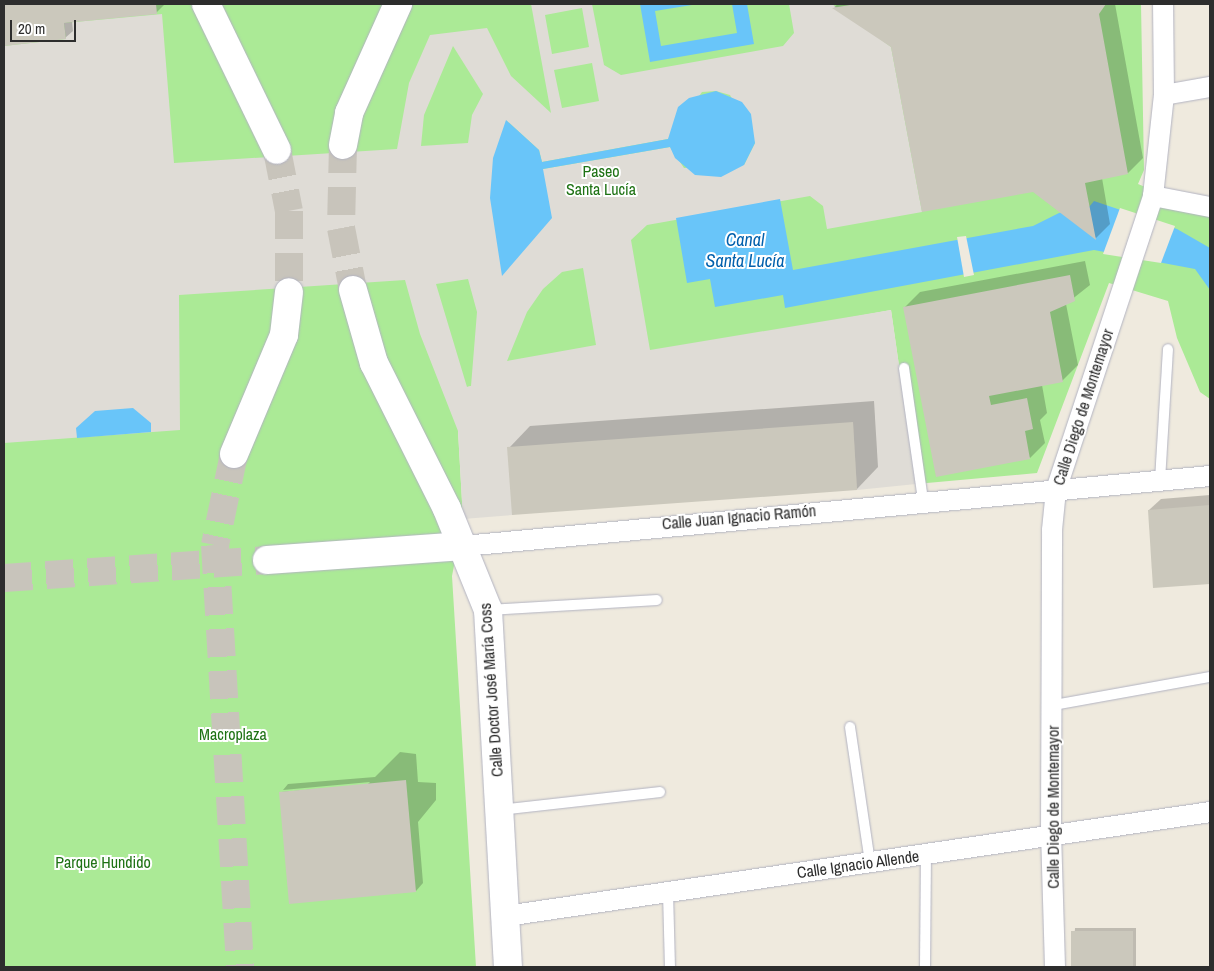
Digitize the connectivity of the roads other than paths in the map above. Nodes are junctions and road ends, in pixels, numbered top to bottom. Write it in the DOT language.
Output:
graph roads {
  1 [pos="206,4"];
  2 [pos="398,4"];
  3 [pos="1163,4"];
  4 [pos="1210,87"];
  5 [pos="1164,95"];
  6 [pos="342,145"];
  7 [pos="277,150"];
  8 [pos="1151,203"];
  9 [pos="1210,207"];
  10 [pos="353,290"];
  11 [pos="289,292"];
  12 [pos="1168,349"];
  13 [pos="904,368"];
  14 [pos="234,454"];
  15 [pos="1210,476"];
  16 [pos="1160,480"];
  17 [pos="1056,490"];
  18 [pos="923,500"];
  19 [pos="464,546"];
  20 [pos="267,560"];
  21 [pos="657,600"];
  22 [pos="488,610"];
  23 [pos="1210,677"];
  24 [pos="1054,705"];
  25 [pos="850,727"];
  26 [pos="660,792"];
  27 [pos="499,810"];
  28 [pos="1210,812"];
  29 [pos="1051,836"];
  30 [pos="926,854"];
  31 [pos="870,862"];
  32 [pos="668,892"];
  33 [pos="506,916"];
  34 [pos="508,967"];
  35 [pos="670,967"];
  36 [pos="925,967"];
  37 [pos="1056,967"];
  1 -- 7 [label="street"];
  2 -- 6 [label="street"];
  3 -- 5 [label="street, Calle Diego de Montemayor"];
  4 -- 5 [label="street"];
  5 -- 8 [label="street, Calle Diego de Montemayor"];
  8 -- 9 [label="street"];
  8 -- 17 [label="street, Calle Diego de Montemayor"];
  10 -- 19 [label="street, Calle Doctor José María Coss"];
  11 -- 14 [label="street"];
  12 -- 16 [label="lane"];
  13 -- 18 [label="lane"];
  15 -- 16 [label="street, Calle Juan Ignacio Ramón"];
  16 -- 17 [label="street, Calle Juan Ignacio Ramón"];
  17 -- 18 [label="street, Calle Juan Ignacio Ramón"];
  17 -- 24 [label="street, Calle Diego de Montemayor"];
  18 -- 19 [label="street, Calle Juan Ignacio Ramón"];
  19 -- 20 [label="street, Calle Juan Ignacio Ramón"];
  19 -- 22 [label="street, Calle Doctor José María Coss"];
  21 -- 22 [label="lane"];
  22 -- 27 [label="street, Calle Doctor José María Coss"];
  23 -- 24 [label="lane"];
  24 -- 29 [label="street, Calle Diego de Montemayor"];
  25 -- 31 [label="lane"];
  26 -- 27 [label="lane"];
  27 -- 33 [label="street, Calle Doctor José María Coss"];
  28 -- 29 [label="street, Calle Ignacio Allende"];
  29 -- 30 [label="street, Calle Ignacio Allende"];
  29 -- 37 [label="street, Calle Diego de Montemayor"];
  30 -- 31 [label="street, Calle Ignacio Allende"];
  30 -- 36 [label="lane"];
  31 -- 32 [label="street, Calle Ignacio Allende"];
  32 -- 33 [label="street, Calle Ignacio Allende"];
  32 -- 35 [label="lane"];
  33 -- 34 [label="street, Calle Doctor José María Coss"];
}
